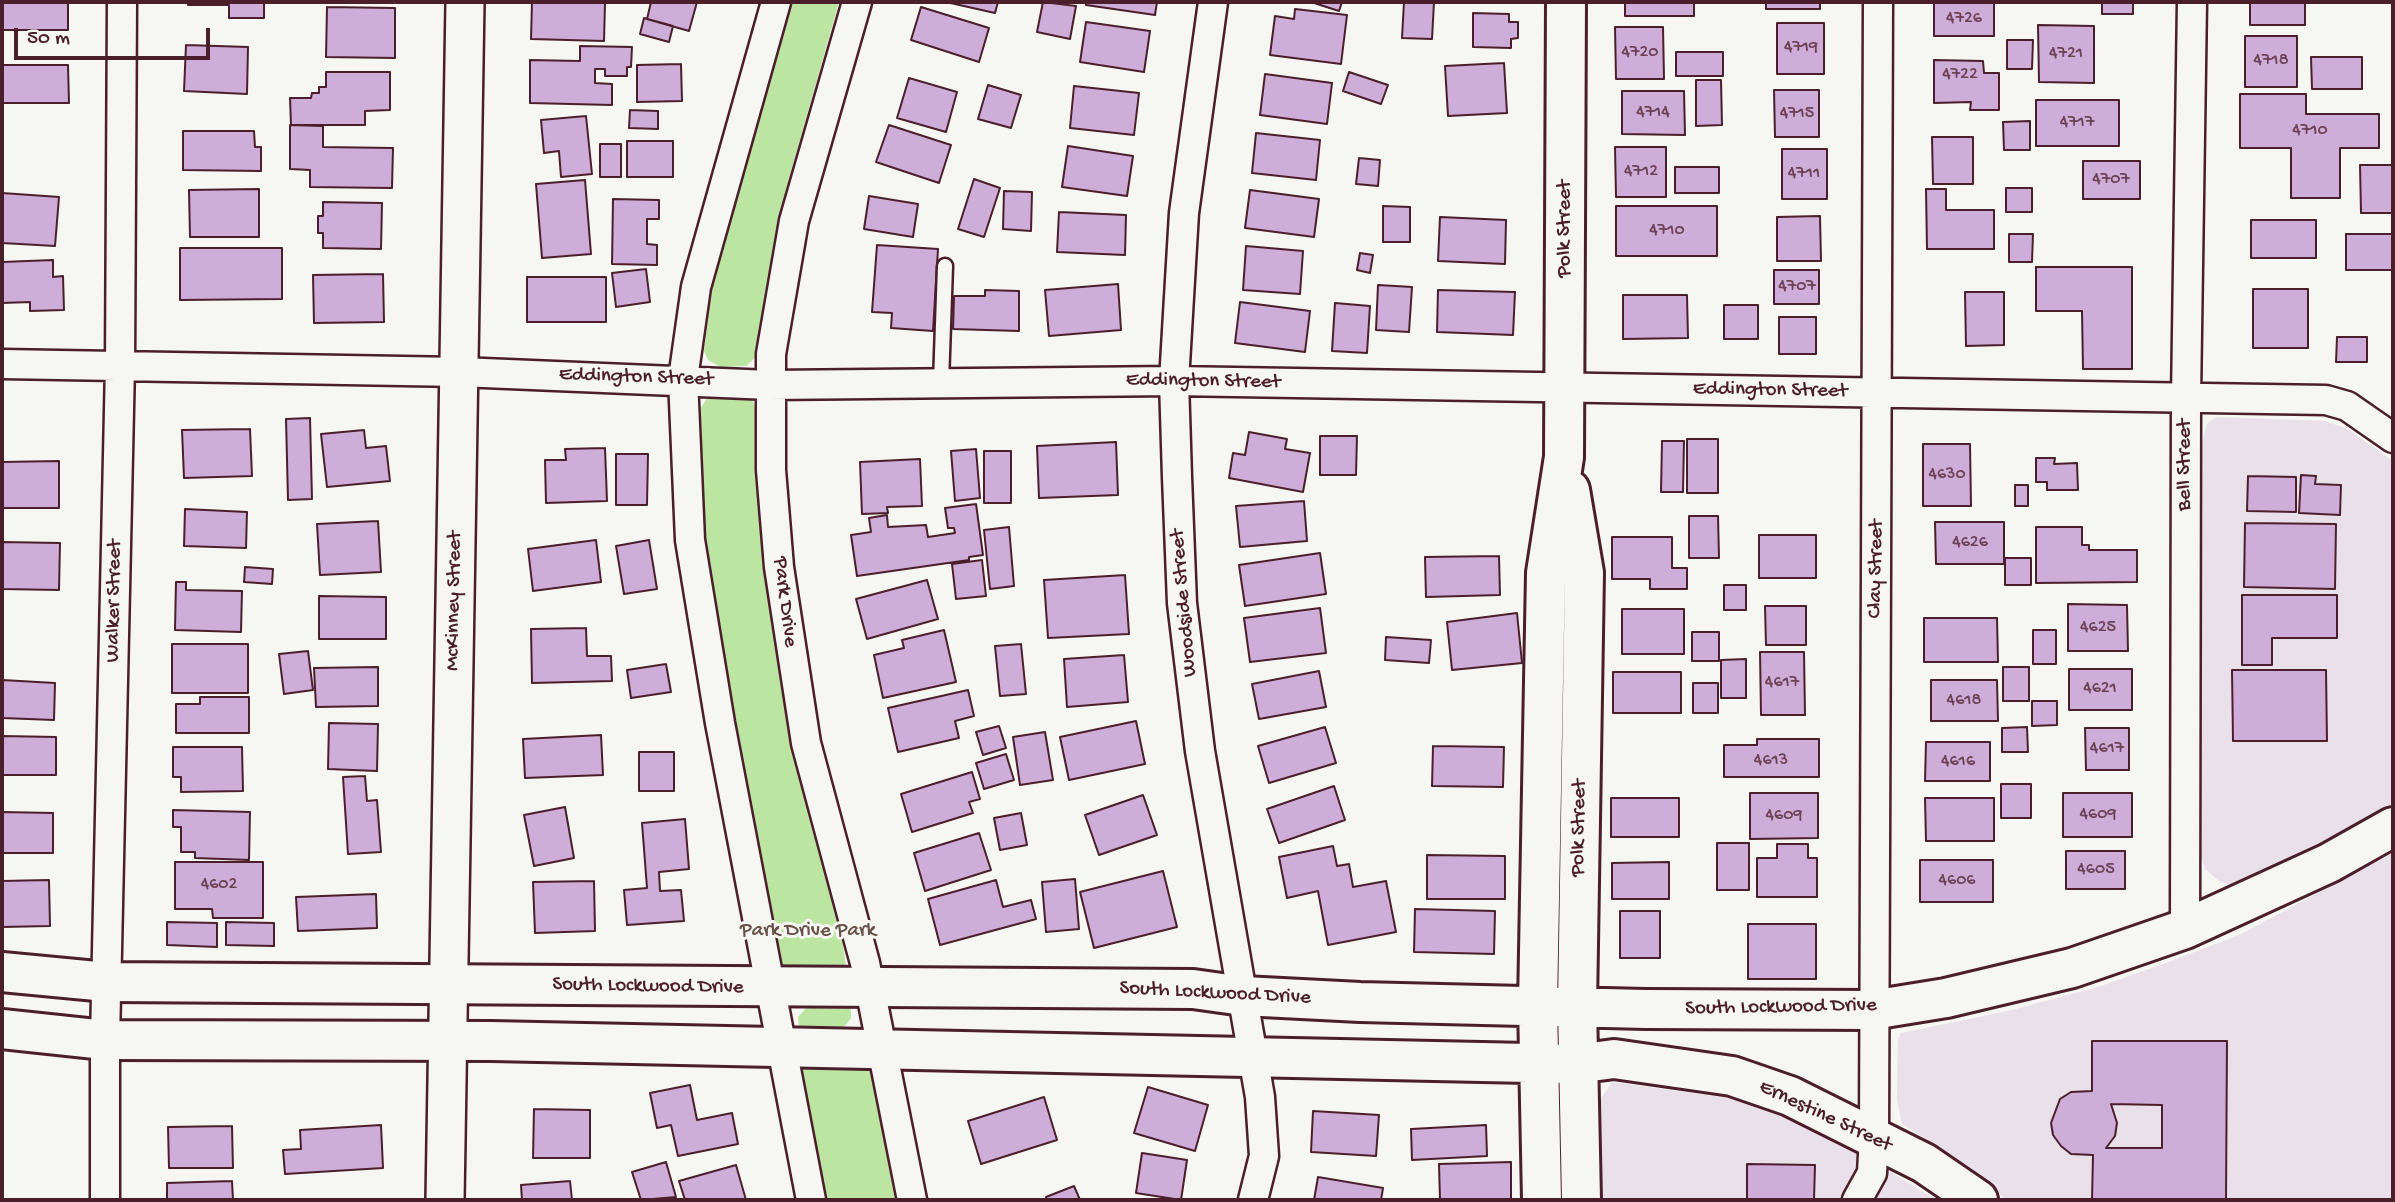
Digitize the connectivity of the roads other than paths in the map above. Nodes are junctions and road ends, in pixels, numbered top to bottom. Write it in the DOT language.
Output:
graph roads {
  1 [pos="122,2"];
  2 [pos="465,2"];
  3 [pos="776,2"];
  4 [pos="857,2"];
  5 [pos="1213,2"];
  6 [pos="1566,2"];
  7 [pos="1878,2"];
  8 [pos="2192,2"];
  9 [pos="945,266"];
  10 [pos="2,364"];
  11 [pos="120,365"];
  12 [pos="460,372"];
  13 [pos="683,379"];
  14 [pos="1174,381"];
  15 [pos="941,383"];
  16 [pos="770,385"];
  17 [pos="1566,388"];
  18 [pos="1878,392"];
  19 [pos="2186,398"];
  20 [pos="2393,438"];
  21 [pos="1564,457"];
  22 [pos="2393,827"];
  23 [pos="2185,929"];
  24 [pos="2,972"];
  25 [pos="107,982"];
  26 [pos="447,985"];
  27 [pos="870,985"];
  28 [pos="771,988"];
  29 [pos="1243,996"];
  30 [pos="1538,1005"];
  31 [pos="1577,1006"];
  32 [pos="1872,1010"];
  33 [pos="2,1029"];
  34 [pos="105,1040"];
  35 [pos="446,1042"];
  36 [pos="782,1050"];
  37 [pos="883,1050"];
  38 [pos="1254,1056"];
  39 [pos="1559,1064"];
  40 [pos="1874,1136"];
  41 [pos="106,1200"];
  42 [pos="445,1200"];
  43 [pos="811,1200"];
  44 [pos="912,1200"];
  45 [pos="1253,1200"];
  46 [pos="1542,1200"];
  47 [pos="1581,1200"];
  48 [pos="1857,1200"];
  49 [pos="1978,1200"];
  1 -- 11 [label="street, Walker Street"];
  2 -- 12 [label="street, McKinney Street"];
  3 -- 13 [label="street"];
  4 -- 16 [label="street, Park Drive"];
  5 -- 14 [label="street, Woodside Street"];
  6 -- 17 [label="main road, Polk Street"];
  7 -- 18 [label="street, Clay Street"];
  8 -- 19 [label="street, Bell Street"];
  9 -- 15 [label="lane"];
  10 -- 11 [label="street, Eddington Street"];
  11 -- 12 [label="street, Eddington Street"];
  11 -- 25 [label="street, Walker Street"];
  12 -- 13 [label="street, Eddington Street"];
  12 -- 26 [label="street, McKinney Street"];
  13 -- 16 [label="street, Eddington Street"];
  13 -- 28 [label="street"];
  14 -- 15 [label="street, Eddington Street"];
  14 -- 17 [label="street, Eddington Street"];
  14 -- 29 [label="street, Woodside Street"];
  15 -- 16 [label="street, Eddington Street"];
  16 -- 27 [label="street, Park Drive"];
  17 -- 18 [label="street, Eddington Street"];
  17 -- 21 [label="main road, Polk Street"];
  18 -- 19 [label="street, Eddington Street"];
  18 -- 32 [label="street, Clay Street"];
  19 -- 20 [label="street, Eddington Street"];
  19 -- 23 [label="street, Bell Street"];
  21 -- 30 [label="main road, Polk Street"];
  21 -- 31 [label="main road, Polk Street"];
  22 -- 23 [label="main road, South Lockwood Drive"];
  23 -- 32 [label="main road, South Lockwood Drive"];
  24 -- 25 [label="main road, South Lockwood Drive"];
  25 -- 26 [label="main road, South Lockwood Drive"];
  25 -- 34 [label="street, Walker Street"];
  26 -- 28 [label="main road, South Lockwood Drive"];
  26 -- 35 [label="street, McKinney Street"];
  27 -- 28 [label="main road, South Lockwood Drive"];
  27 -- 29 [label="main road, South Lockwood Drive"];
  27 -- 37 [label="street, Park Drive"];
  28 -- 36 [label="street"];
  29 -- 30 [label="main road, South Lockwood Drive"];
  29 -- 38 [label="street, Woodside Street"];
  30 -- 31 [label="main road, South Lockwood Drive"];
  30 -- 39 [label="main road, Polk Street"];
  31 -- 32 [label="main road, South Lockwood Drive"];
  31 -- 39 [label="main road, Polk Street"];
  32 -- 40 [label="street, Clay Street"];
  33 -- 34 [label="main road"];
  34 -- 35 [label="main road"];
  34 -- 41 [label="street, Walker Street"];
  35 -- 36 [label="main road"];
  35 -- 42 [label="street, McKinney Street"];
  36 -- 37 [label="main road"];
  36 -- 43 [label="street"];
  37 -- 38 [label="main road"];
  37 -- 44 [label="street, Park Drive"];
  38 -- 39 [label="main road"];
  38 -- 45 [label="street, Woodside Street"];
  39 -- 40 [label="main road, Ernestine Street"];
  39 -- 46 [label="main road, Polk Street"];
  39 -- 47 [label="main road, Polk Street"];
  40 -- 48 [label="street, Clay Street"];
  40 -- 49 [label="main road, Ernestine Street"];
}
